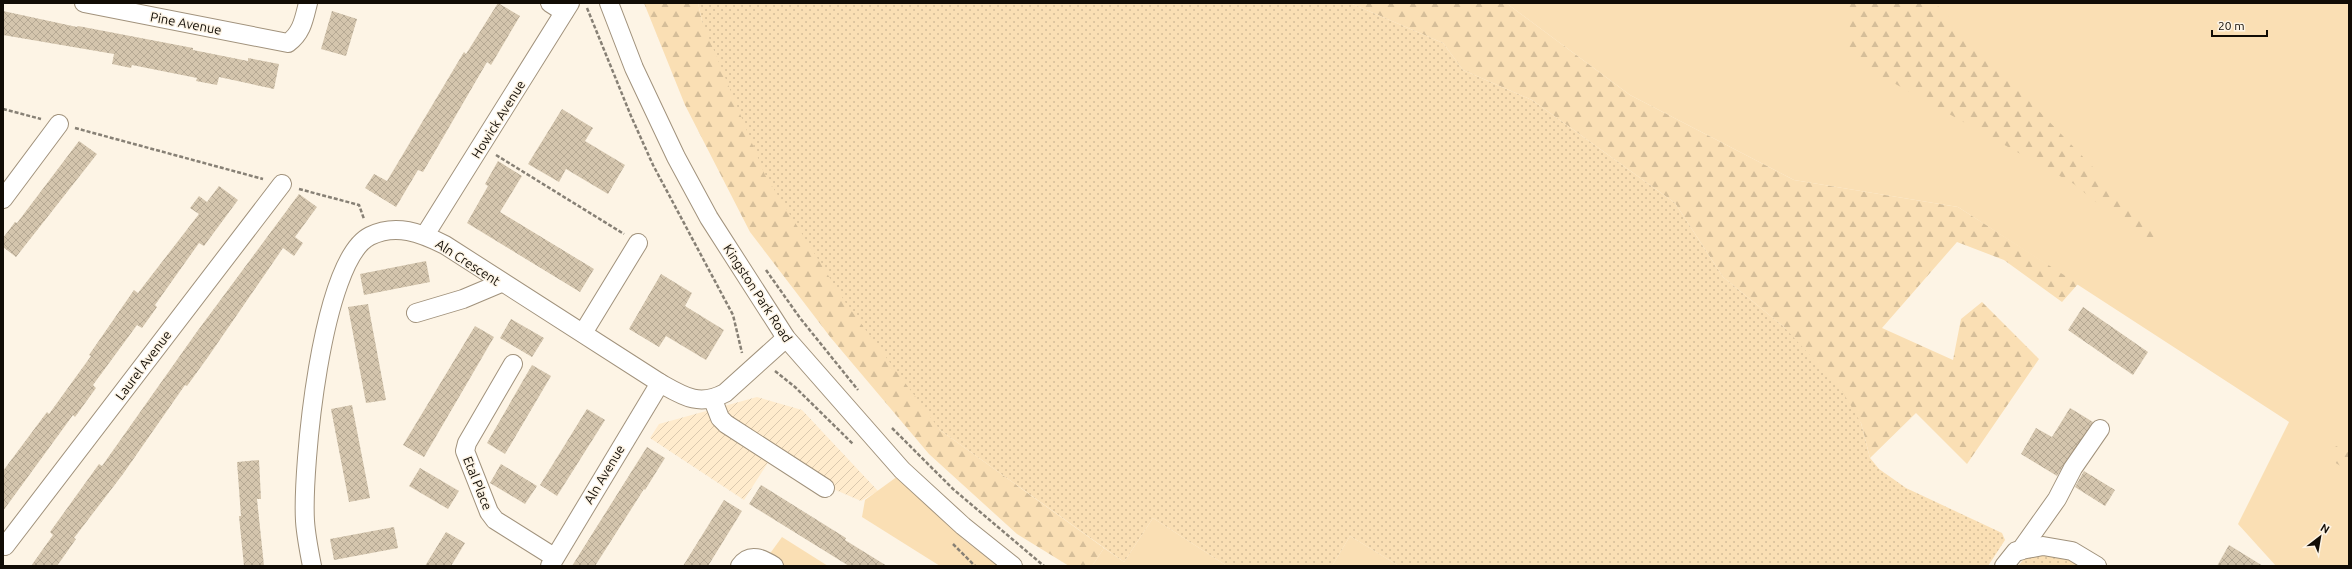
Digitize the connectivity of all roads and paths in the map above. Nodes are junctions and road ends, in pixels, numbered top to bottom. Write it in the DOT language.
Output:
graph roads {
  1 [pos="85,3"];
  2 [pos="308,3"];
  3 [pos="609,3"];
  4 [pos="568,6"];
  5 [pos="603,46"];
  6 [pos="3,109"];
  7 [pos="59,124"];
  8 [pos="482,146"];
  9 [pos="282,184"];
  10 [pos="3,199"];
  11 [pos="425,235"];
  12 [pos="370,236"];
  13 [pos="638,243"];
  14 [pos="765,269"];
  15 [pos="501,283"];
  16 [pos="416,313"];
  17 [pos="583,333"];
  18 [pos="786,338"];
  19 [pos="513,364"];
  20 [pos="660,383"];
  21 [pos="863,396"];
  22 [pos="713,400"];
  23 [pos="888,425"];
  24 [pos="2100,429"];
  25 [pos="825,488"];
  26 [pos="4,545"];
  27 [pos="2020,551"];
  28 [pos="552,562"];
  29 [pos="312,566"];
  30 [pos="740,566"];
  31 [pos="774,566"];
  32 [pos="1013,566"];
  33 [pos="1044,566"];
  34 [pos="2004,566"];
  35 [pos="2097,566"];
  1 -- 2 [label="street, Pine Avenue"];
  3 -- 18 [label="street, Kingston Park Road"];
  4 -- 5 [label="path"];
  4 -- 8 [label="street, Howick Avenue"];
  6 -- 7 [label="path"];
  7 -- 9 [label="path"];
  7 -- 10 [label="street"];
  8 -- 11 [label="street, Howick Avenue"];
  8 -- 13 [label="path"];
  9 -- 12 [label="path"];
  9 -- 26 [label="street, Laurel Avenue"];
  11 -- 12 [label="street, Aln Crescent"];
  11 -- 15 [label="street, Aln Crescent"];
  12 -- 29 [label="street, Aln Crescent"];
  13 -- 17 [label="street"];
  14 -- 21 [label="path"];
  15 -- 16 [label="street"];
  15 -- 17 [label="street, Aln Crescent"];
  17 -- 20 [label="street, Aln Crescent"];
  18 -- 22 [label="street"];
  18 -- 32 [label="street, Kingston Park Road"];
  19 -- 28 [label="street, Etal Place"];
  20 -- 22 [label="street, Aln Crescent"];
  20 -- 28 [label="street, Aln Avenue"];
  22 -- 25 [label="street"];
  23 -- 33 [label="path"];
  24 -- 27 [label="street"];
  27 -- 34 [label="street"];
  27 -- 35 [label="street"];
  30 -- 31 [label="street"];
}
